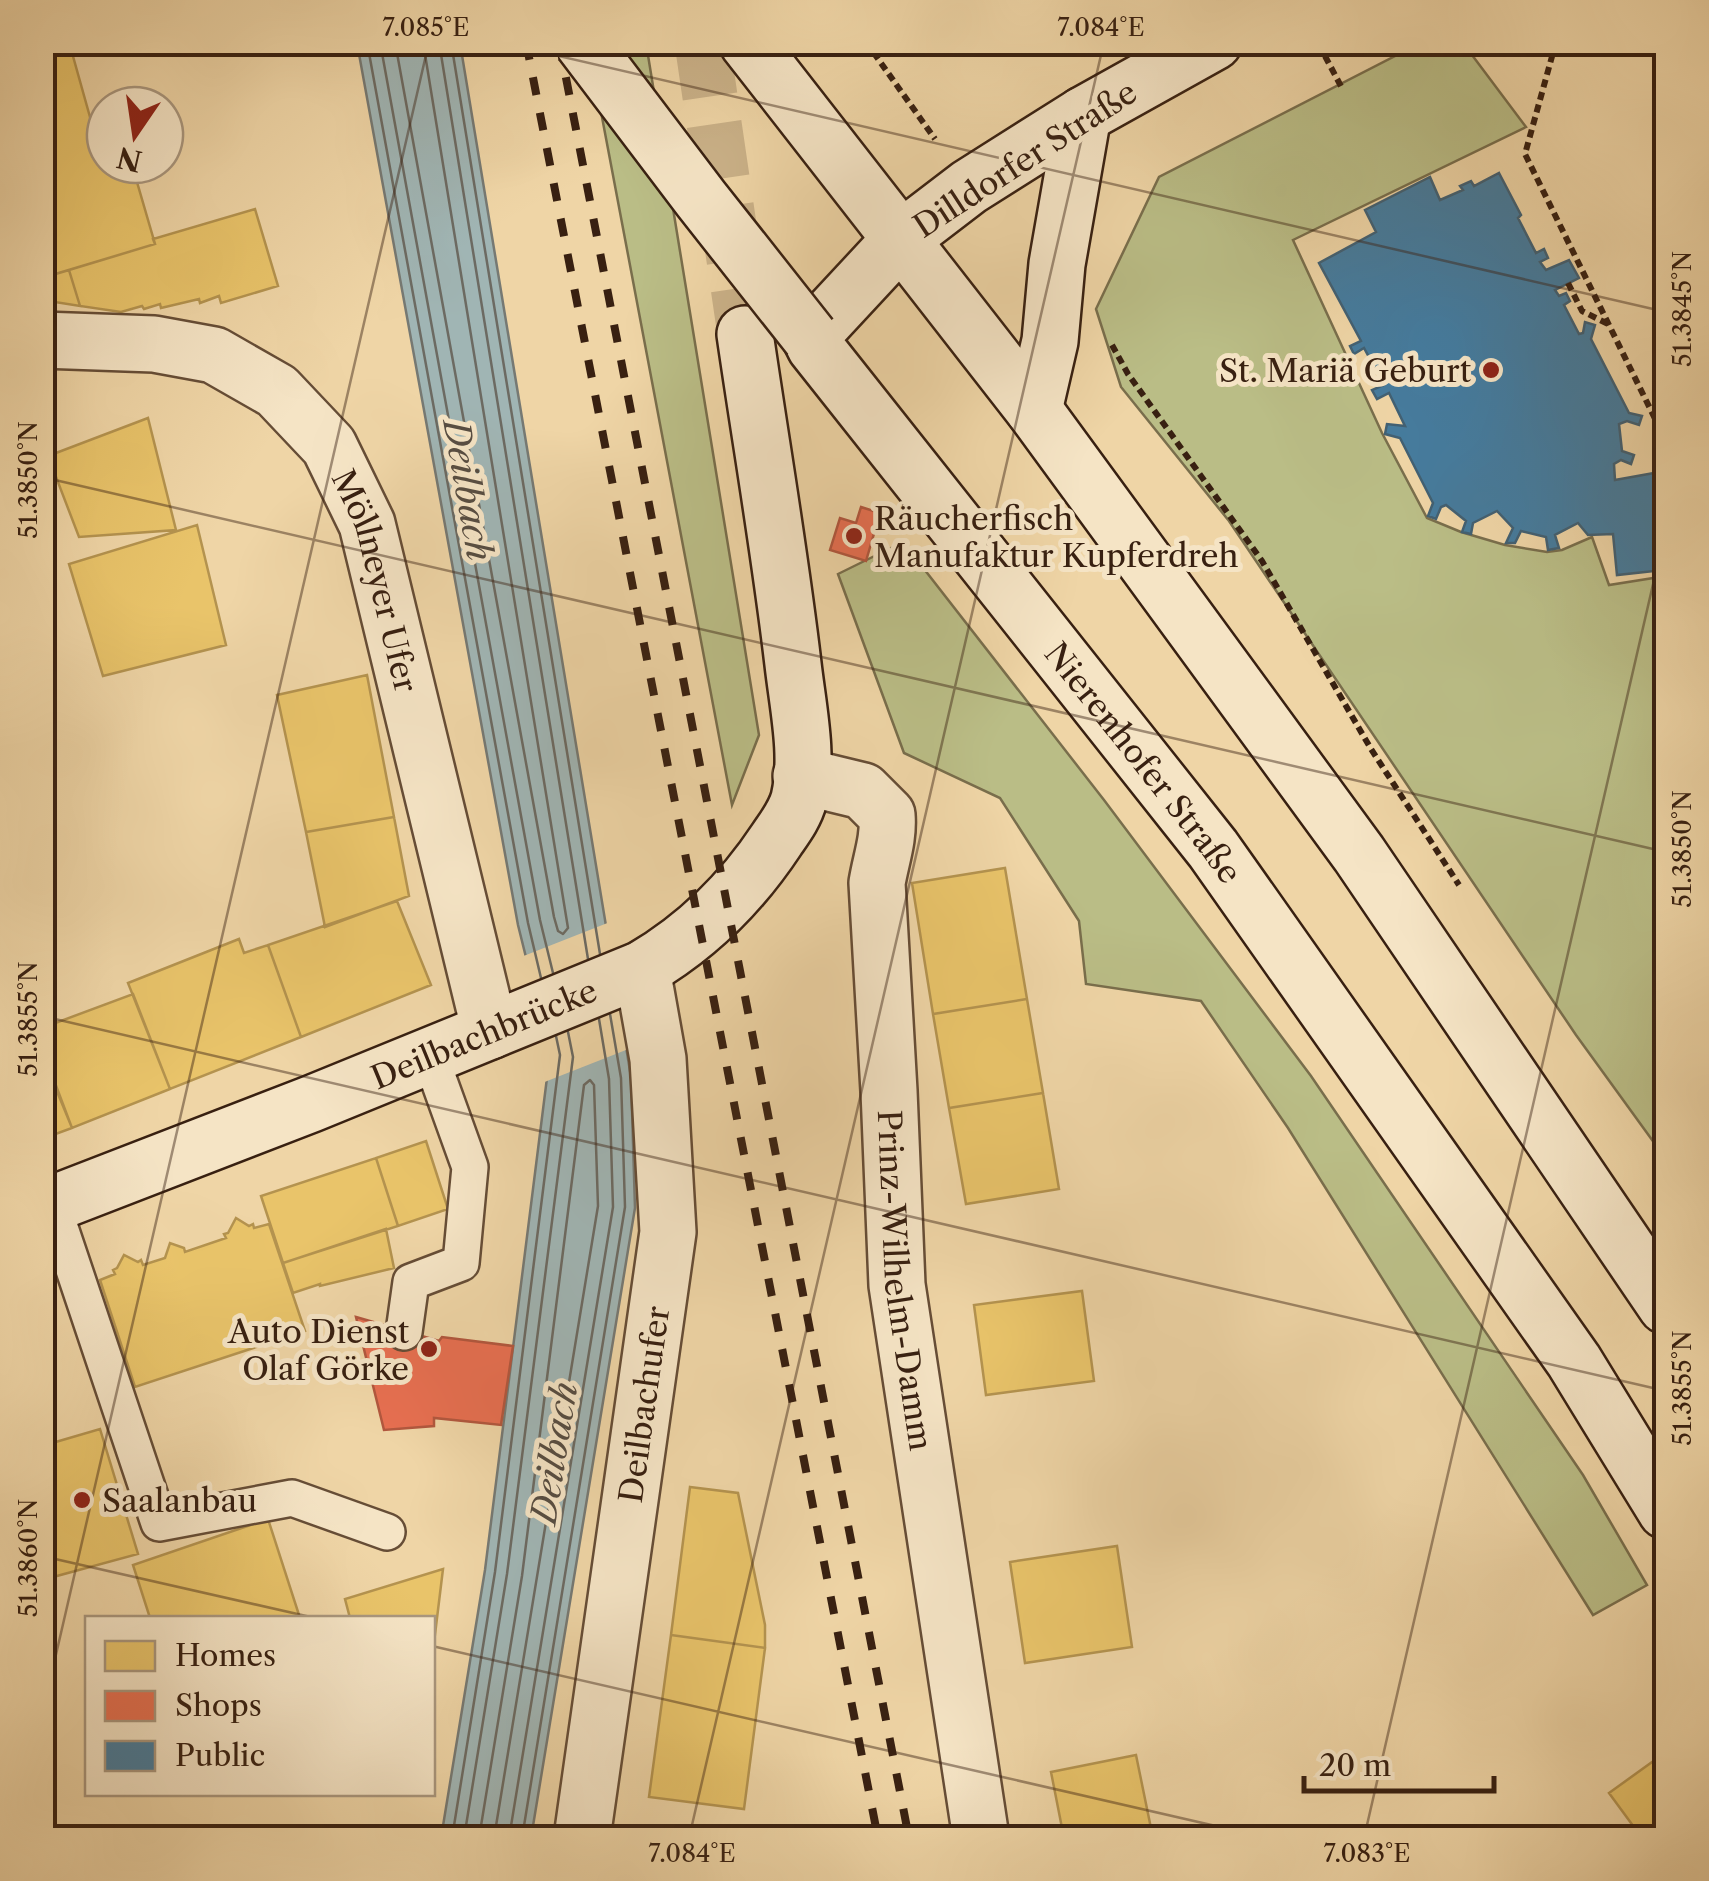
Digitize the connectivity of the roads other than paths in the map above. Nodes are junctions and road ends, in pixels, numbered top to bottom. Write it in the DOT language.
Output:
graph roads {
  1 [pos="582,42"];
  2 [pos="748,42"];
  3 [pos="1214,42"];
  4 [pos="1083,115"];
  5 [pos="901,239"];
  6 [pos="745,334"];
  7 [pos="810,337"];
  8 [pos="42,340"];
  9 [pos="1034,410"];
  10 [pos="801,753"];
  11 [pos="639,970"];
  12 [pos="508,1024"];
  13 [pos="430,1056"];
  14 [pos="47,1206"];
  15 [pos="1666,1306"];
  16 [pos="404,1332"];
  17 [pos="1666,1511"];
  18 [pos="387,1532"];
  19 [pos="582,1838"];
  20 [pos="981,1838"];
  1 -- 7 [label="main road, Nierenhofer Straße, bridge"];
  2 -- 5 [label="main road"];
  3 -- 4 [label="main road, Dilldorfer Straße"];
  4 -- 5 [label="main road, Dilldorfer Straße"];
  4 -- 9 [label="main road"];
  5 -- 7 [label="main road, Dilldorfer Straße"];
  5 -- 9 [label="main road"];
  6 -- 10 [label="main road"];
  7 -- 17 [label="main road, Nierenhofer Straße"];
  8 -- 12 [label="main road, Möllneyer Ufer"];
  9 -- 15 [label="main road"];
  10 -- 11 [label="main road, Deilbachbrücke"];
  10 -- 20 [label="main road, Prinz-Wilhelm-Damm"];
  11 -- 12 [label="main road, Deilbachbrücke"];
  11 -- 19 [label="main road, Deilbachufer"];
  12 -- 13 [label="main road, Deilbachbrücke"];
  13 -- 14 [label="main road, Deilbachbrücke"];
  13 -- 16 [label="lane"];
  14 -- 18 [label="lane"];
}
